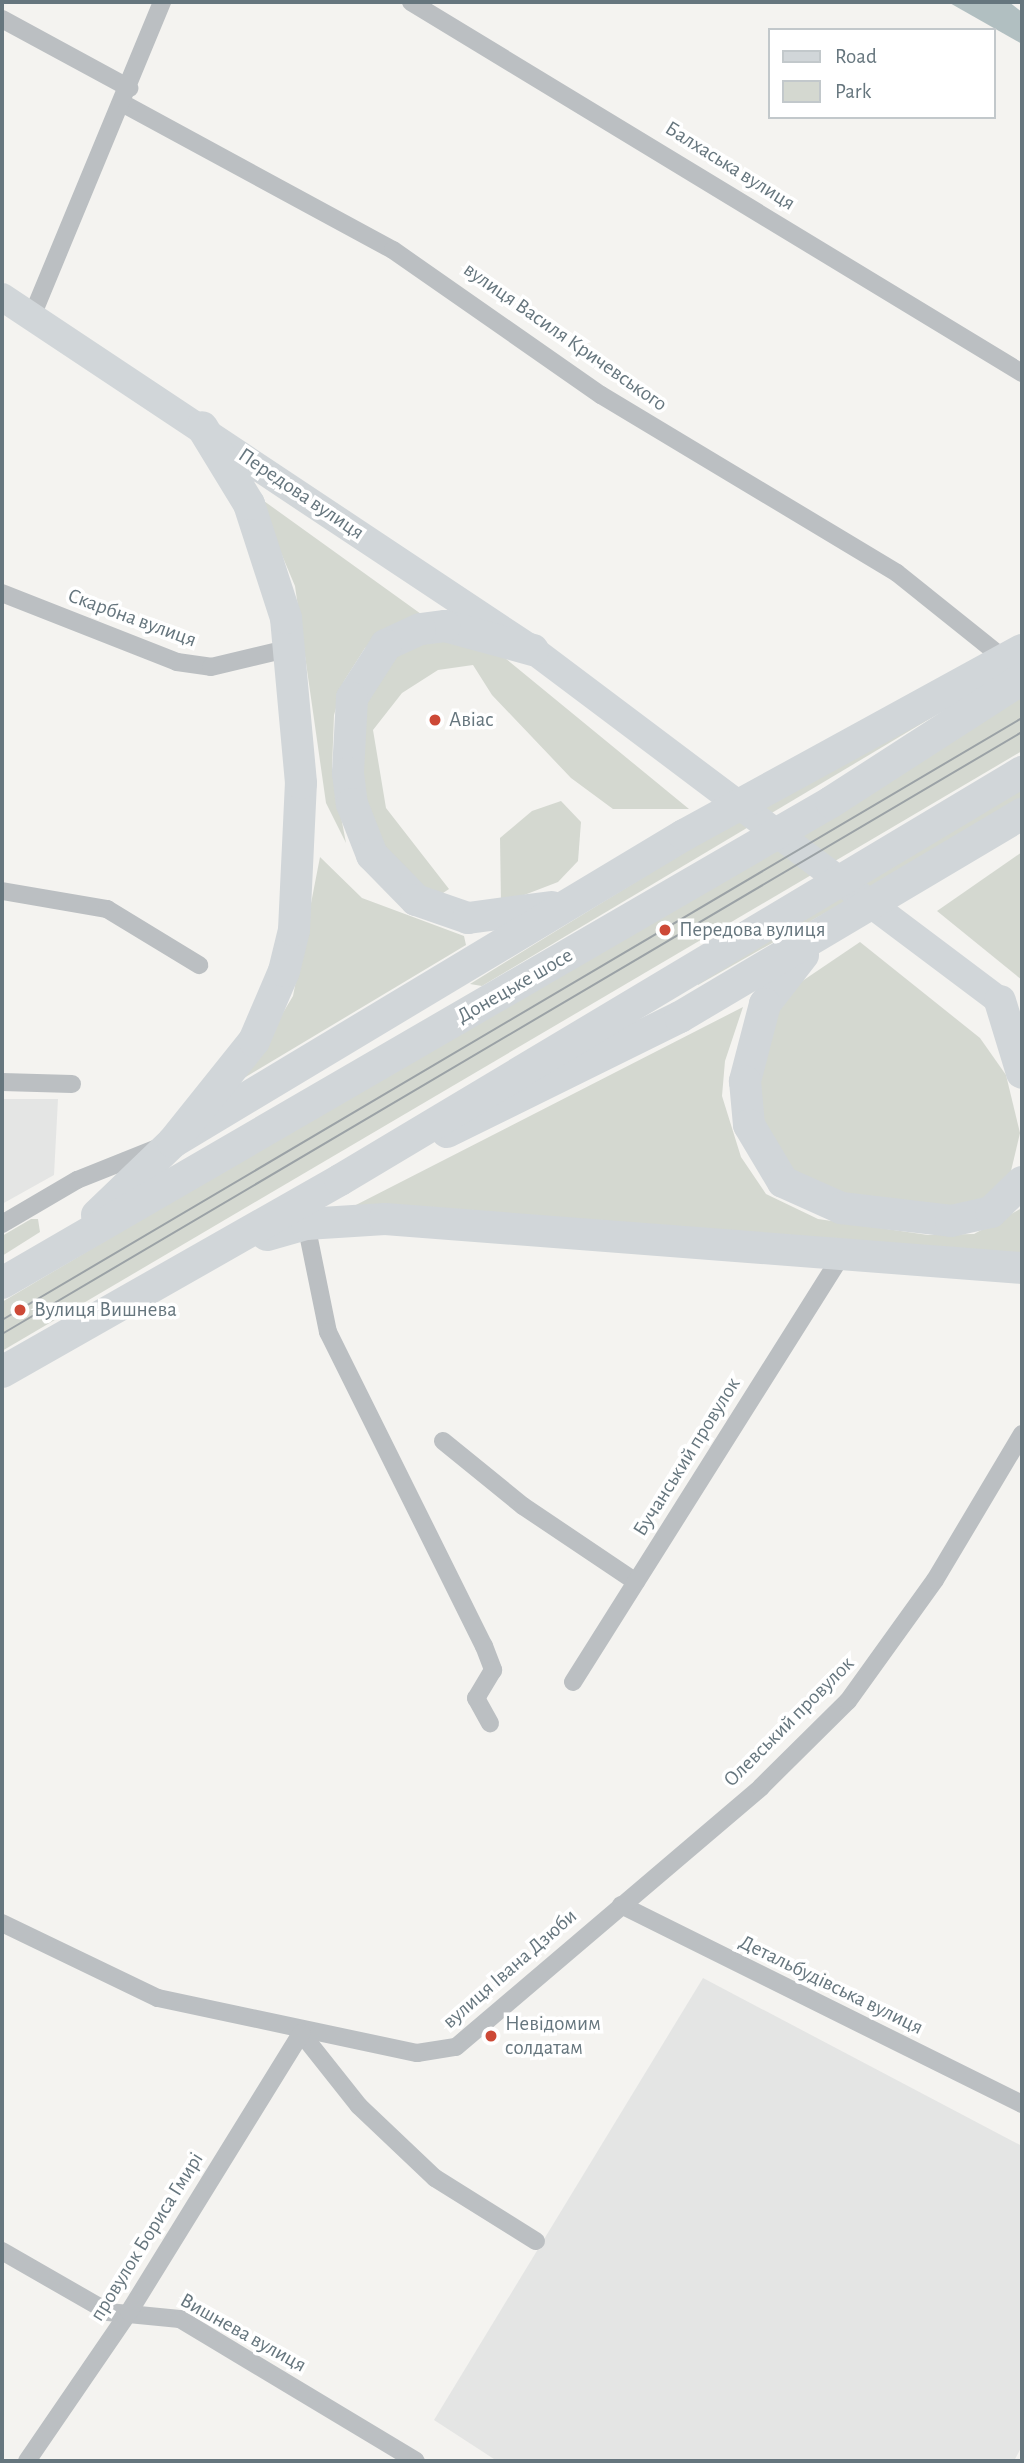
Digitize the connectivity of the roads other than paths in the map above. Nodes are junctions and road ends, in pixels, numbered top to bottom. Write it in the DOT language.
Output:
graph roads {
  1 [pos="162,2"];
  2 [pos="411,2"];
  3 [pos="2,19"];
  4 [pos="125,95"];
  5 [pos="2,297"];
  6 [pos="32,316"];
  7 [pos="1022,373"];
  8 [pos="202,427"];
  9 [pos="2,593"];
  10 [pos="291,648"];
  11 [pos="533,650"];
  12 [pos="1017,656"];
  13 [pos="1022,772"];
  14 [pos="1019,817"];
  15 [pos="2,891"];
  16 [pos="569,904"];
  17 [pos="816,940"];
  18 [pos="199,965"];
  19 [pos="1011,1006"];
  20 [pos="397,1055"];
  21 [pos="1022,1073"];
  22 [pos="2,1082"];
  23 [pos="72,1084"];
  24 [pos="239,1102"];
  25 [pos="173,1142"];
  26 [pos="340,1180"];
  27 [pos="1022,1182"];
  28 [pos="2,1224"];
  29 [pos="306,1224"];
  30 [pos="60,1249"];
  31 [pos="219,1250"];
  32 [pos="840,1258"];
  33 [pos="1022,1268"];
  34 [pos="2,1283"];
  35 [pos="2,1372"];
  36 [pos="1022,1434"];
  37 [pos="443,1441"];
  38 [pos="636,1582"];
  39 [pos="573,1682"];
  40 [pos="490,1723"];
  41 [pos="621,1905"];
  42 [pos="2,1923"];
  43 [pos="300,2034"];
  44 [pos="1022,2104"];
  45 [pos="536,2241"];
  46 [pos="2,2252"];
  47 [pos="129,2312"];
  48 [pos="27,2461"];
  49 [pos="416,2461"];
  1 -- 4 [label="street"];
  2 -- 7 [label="street, Балхаська вулиця"];
  3 -- 4 [label="street, вулиця Василя Кричевського"];
  4 -- 6 [label="street"];
  4 -- 12 [label="street, вулиця Василя Кричевського"];
  5 -- 6 [label="main road, Передова вулиця"];
  6 -- 8 [label="main road, Передова вулиця"];
  8 -- 10 [label="highway"];
  8 -- 11 [label="main road, Передова вулиця"];
  9 -- 10 [label="street, Скарбна вулиця"];
  10 -- 25 [label="highway"];
  11 -- 16 [label="highway"];
  11 -- 19 [label="main road, Передова вулиця"];
  12 -- 16 [label="highway"];
  12 -- 20 [label="highway, Донецьке шосе"];
  13 -- 26 [label="highway"];
  14 -- 17 [label="highway"];
  15 -- 18 [label="street"];
  16 -- 24 [label="highway"];
  17 -- 26 [label="highway"];
  17 -- 27 [label="highway"];
  19 -- 21 [label="highway"];
  20 -- 24 [label="highway"];
  20 -- 30 [label="highway, Донецьке шосе"];
  22 -- 23 [label="street"];
  24 -- 25 [label="highway"];
  25 -- 28 [label="street"];
  25 -- 30 [label="highway"];
  26 -- 31 [label="highway"];
  29 -- 31 [label="highway"];
  29 -- 32 [label="highway"];
  29 -- 40 [label="street"];
  30 -- 34 [label="highway, Донецьке шосе"];
  31 -- 35 [label="highway"];
  32 -- 33 [label="highway"];
  32 -- 38 [label="street, Бучанський провулок"];
  36 -- 41 [label="street, Олевський провулок"];
  37 -- 38 [label="street"];
  38 -- 39 [label="street, Бучанський провулок"];
  41 -- 43 [label="street, вулиця Івана Дзюби"];
  41 -- 44 [label="street, Детальбудівська вулиця"];
  42 -- 43 [label="street, вулиця Івана Дзюби"];
  43 -- 45 [label="street"];
  43 -- 47 [label="street, провулок Бориса Гмирі"];
  46 -- 47 [label="street, Вишнева вулиця"];
  47 -- 48 [label="street, провулок Бориса Гмирі"];
  47 -- 49 [label="street, Вишнева вулиця"];
}
